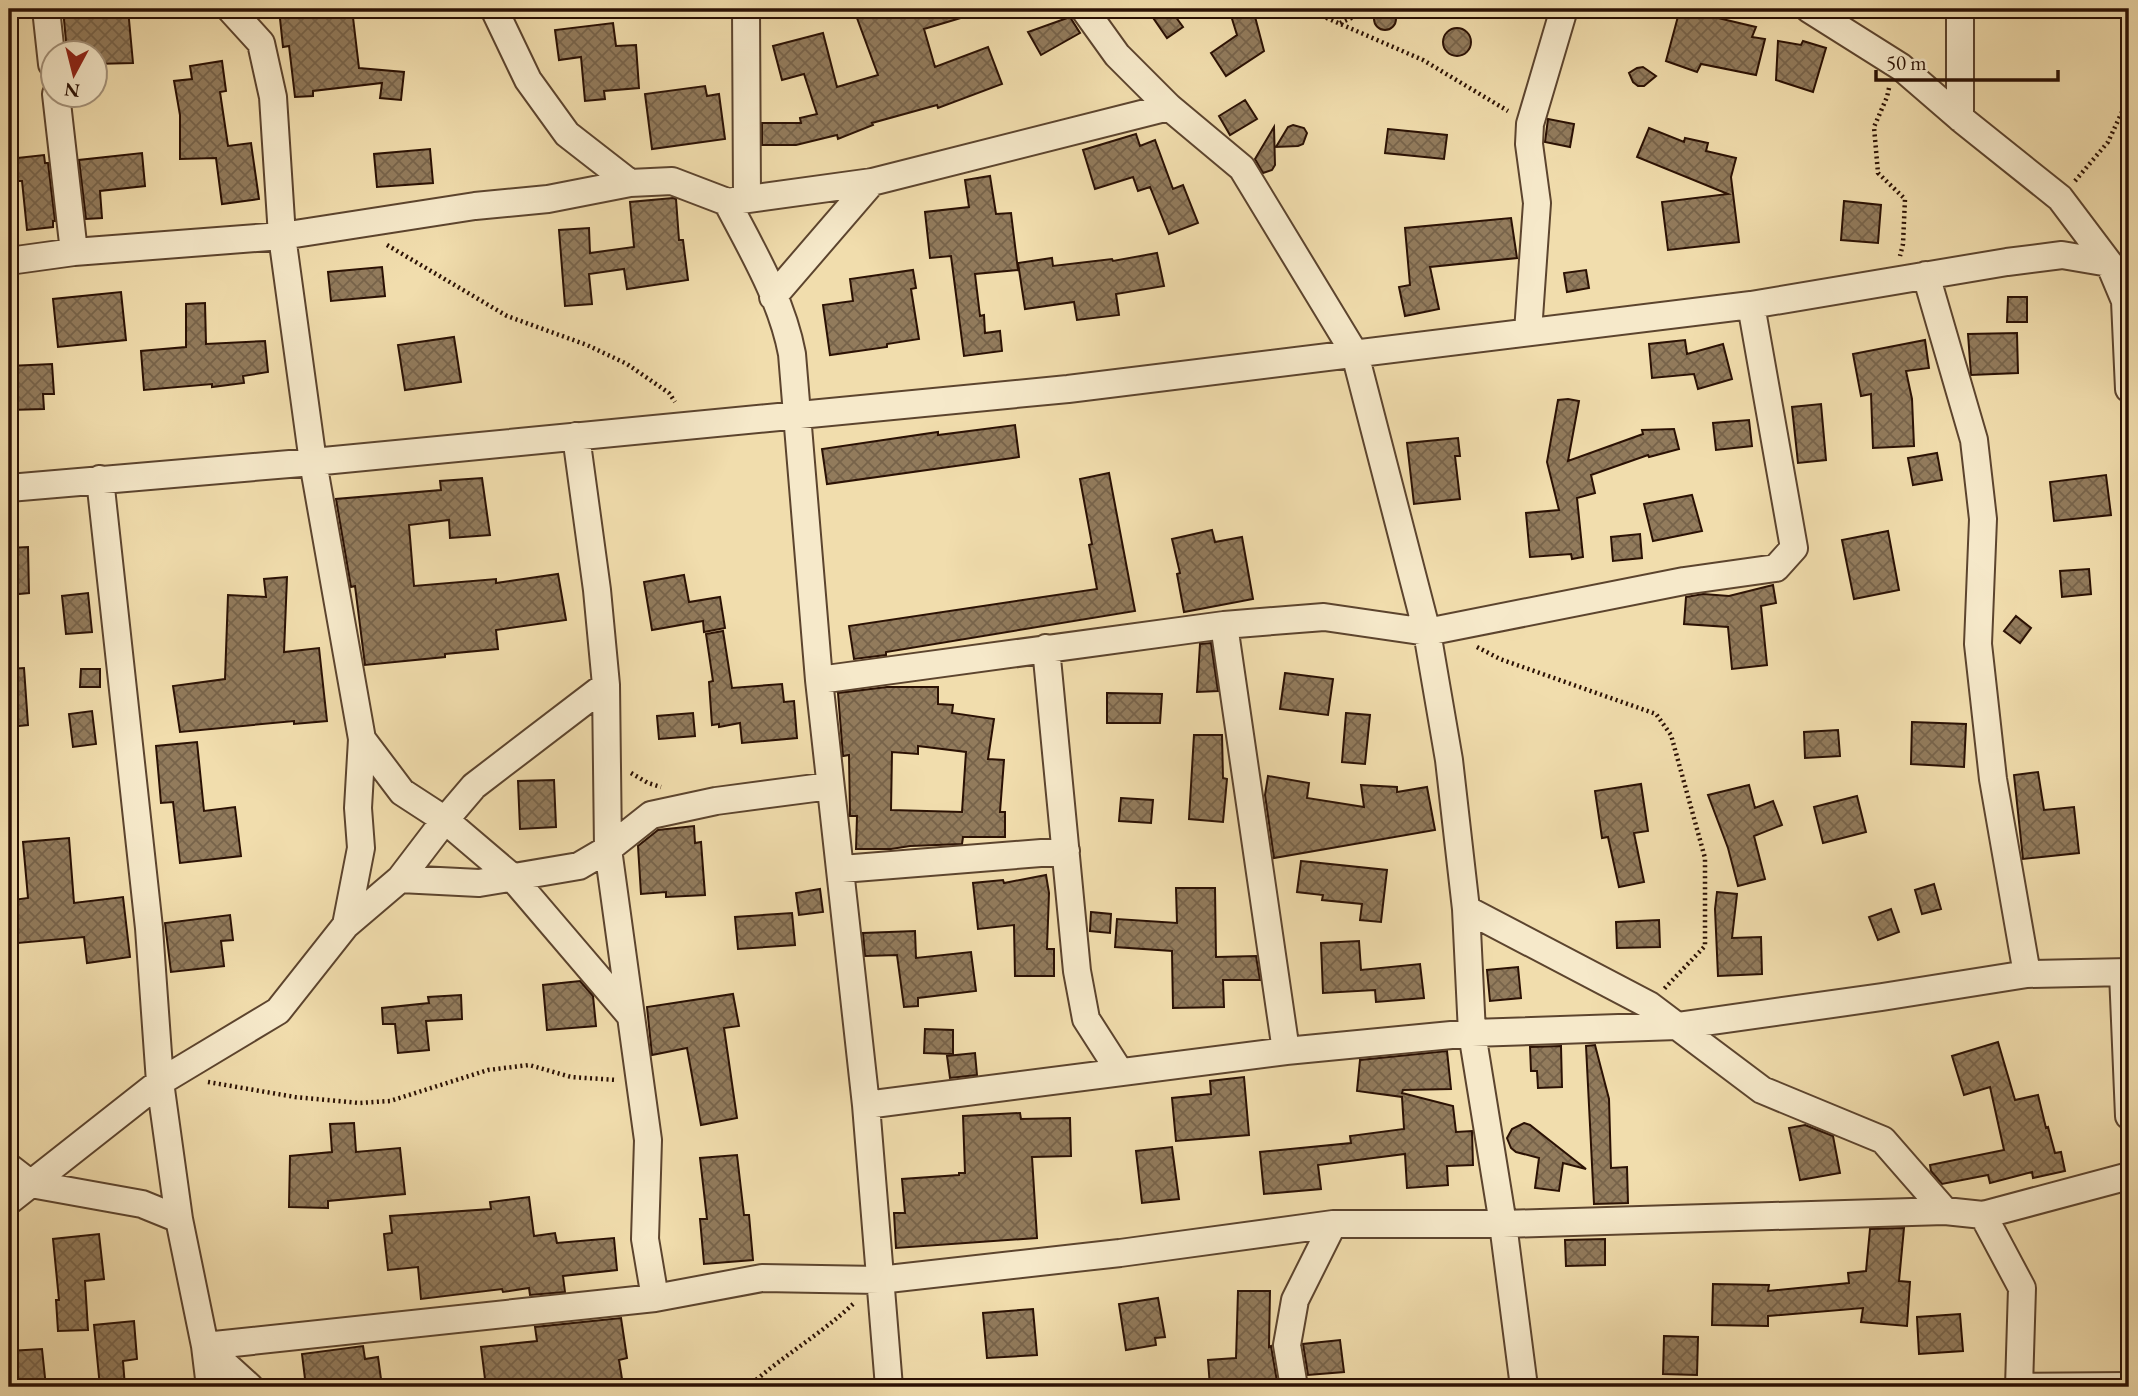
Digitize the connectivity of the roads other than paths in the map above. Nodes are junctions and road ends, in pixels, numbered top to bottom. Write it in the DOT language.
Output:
graph roads {
  1 [pos="46,9"];
  2 [pos="230,9"];
  3 [pos="494,9"];
  4 [pos="746,9"];
  5 [pos="1084,9"];
  6 [pos="1564,9"];
  7 [pos="1809,9"];
  8 [pos="1960,9"];
  9 [pos="49,38"];
  10 [pos="1169,107"];
  11 [pos="58,108"];
  12 [pos="1960,118"];
  13 [pos="872,182"];
  14 [pos="630,183"];
  15 [pos="737,200"];
  16 [pos="282,236"];
  17 [pos="74,252"];
  18 [pos="9,261"];
  19 [pos="2109,263"];
  20 [pos="1926,275"];
  21 [pos="773,296"];
  22 [pos="1751,305"];
  23 [pos="1528,332"];
  24 [pos="1355,354"];
  25 [pos="2129,389"];
  26 [pos="799,414"];
  27 [pos="576,436"];
  28 [pos="313,462"];
  29 [pos="100,479"];
  30 [pos="9,488"];
  31 [pos="1224,625"];
  32 [pos="1435,631"];
  33 [pos="1046,648"];
  34 [pos="820,680"];
  35 [pos="606,685"];
  36 [pos="362,739"];
  37 [pos="830,786"];
  38 [pos="445,820"];
  39 [pos="608,849"];
  40 [pos="1066,851"];
  41 [pos="842,869"];
  42 [pos="512,877"];
  43 [pos="400,879"];
  44 [pos="1466,909"];
  45 [pos="346,925"];
  46 [pos="2126,973"];
  47 [pos="2027,974"];
  48 [pos="629,1014"];
  49 [pos="1677,1026"];
  50 [pos="1472,1033"];
  51 [pos="1286,1051"];
  52 [pos="1120,1072"];
  53 [pos="165,1079"];
  54 [pos="866,1105"];
  55 [pos="2129,1116"];
  56 [pos="9,1167"];
  57 [pos="2129,1176"];
  58 [pos="31,1184"];
  59 [pos="9,1201"];
  60 [pos="1945,1211"];
  61 [pos="1983,1215"];
  62 [pos="179,1219"];
  63 [pos="1333,1224"];
  64 [pos="1503,1224"];
  65 [pos="879,1280"];
  66 [pos="655,1298"];
  67 [pos="205,1346"];
  68 [pos="2129,1386"];
  69 [pos="210,1387"];
  70 [pos="250,1387"];
  71 [pos="889,1387"];
  72 [pos="1294,1387"];
  73 [pos="1524,1387"];
  74 [pos="2019,1387"];
  1 -- 9 [label="street"];
  2 -- 16 [label="street"];
  3 -- 14 [label="street"];
  4 -- 15 [label="street"];
  5 -- 10 [label="street"];
  6 -- 23 [label="street"];
  7 -- 12 [label="street"];
  8 -- 12 [label="street"];
  10 -- 13 [label="street"];
  10 -- 24 [label="street"];
  11 -- 17 [label="street"];
  12 -- 19 [label="street"];
  13 -- 15 [label="street"];
  13 -- 21 [label="street"];
  14 -- 15 [label="street"];
  14 -- 16 [label="street"];
  15 -- 21 [label="street"];
  16 -- 17 [label="street"];
  16 -- 28 [label="street"];
  17 -- 18 [label="street"];
  19 -- 20 [label="street"];
  19 -- 25 [label="street"];
  20 -- 22 [label="street"];
  20 -- 47 [label="street"];
  21 -- 26 [label="street"];
  22 -- 23 [label="street"];
  22 -- 32 [label="street"];
  23 -- 24 [label="street"];
  24 -- 26 [label="street"];
  24 -- 32 [label="street"];
  26 -- 27 [label="street"];
  26 -- 34 [label="street"];
  27 -- 28 [label="street"];
  27 -- 35 [label="street"];
  28 -- 29 [label="street"];
  28 -- 36 [label="street"];
  29 -- 30 [label="street"];
  29 -- 53 [label="street"];
  31 -- 32 [label="street"];
  31 -- 33 [label="street"];
  31 -- 51 [label="street"];
  32 -- 44 [label="street"];
  33 -- 34 [label="street"];
  33 -- 40 [label="street"];
  34 -- 37 [label="street"];
  35 -- 38 [label="street"];
  35 -- 39 [label="street"];
  36 -- 38 [label="street"];
  36 -- 45 [label="street"];
  37 -- 39 [label="street"];
  37 -- 41 [label="street"];
  38 -- 42 [label="street"];
  38 -- 43 [label="street"];
  39 -- 42 [label="street"];
  39 -- 48 [label="street"];
  40 -- 41 [label="street"];
  40 -- 52 [label="street"];
  41 -- 54 [label="street"];
  42 -- 43 [label="street"];
  42 -- 48 [label="street"];
  43 -- 45 [label="street"];
  44 -- 49 [label="street"];
  44 -- 50 [label="street"];
  45 -- 53 [label="street"];
  46 -- 47 [label="street"];
  46 -- 55 [label="street"];
  47 -- 49 [label="street"];
  48 -- 66 [label="street"];
  49 -- 50 [label="street"];
  49 -- 60 [label="street"];
  50 -- 51 [label="street"];
  50 -- 64 [label="street"];
  51 -- 52 [label="street"];
  52 -- 54 [label="street"];
  53 -- 58 [label="street"];
  53 -- 62 [label="street"];
  54 -- 65 [label="street"];
  56 -- 58 [label="street"];
  57 -- 61 [label="street"];
  58 -- 59 [label="street"];
  58 -- 62 [label="street"];
  60 -- 61 [label="street"];
  60 -- 64 [label="street"];
  61 -- 74 [label="street"];
  62 -- 67 [label="street"];
  63 -- 64 [label="street"];
  63 -- 65 [label="street"];
  63 -- 72 [label="street"];
  64 -- 73 [label="street"];
  65 -- 66 [label="street"];
  65 -- 71 [label="street"];
  66 -- 67 [label="street"];
  67 -- 69 [label="street"];
  67 -- 70 [label="street"];
  68 -- 74 [label="street"];
}
